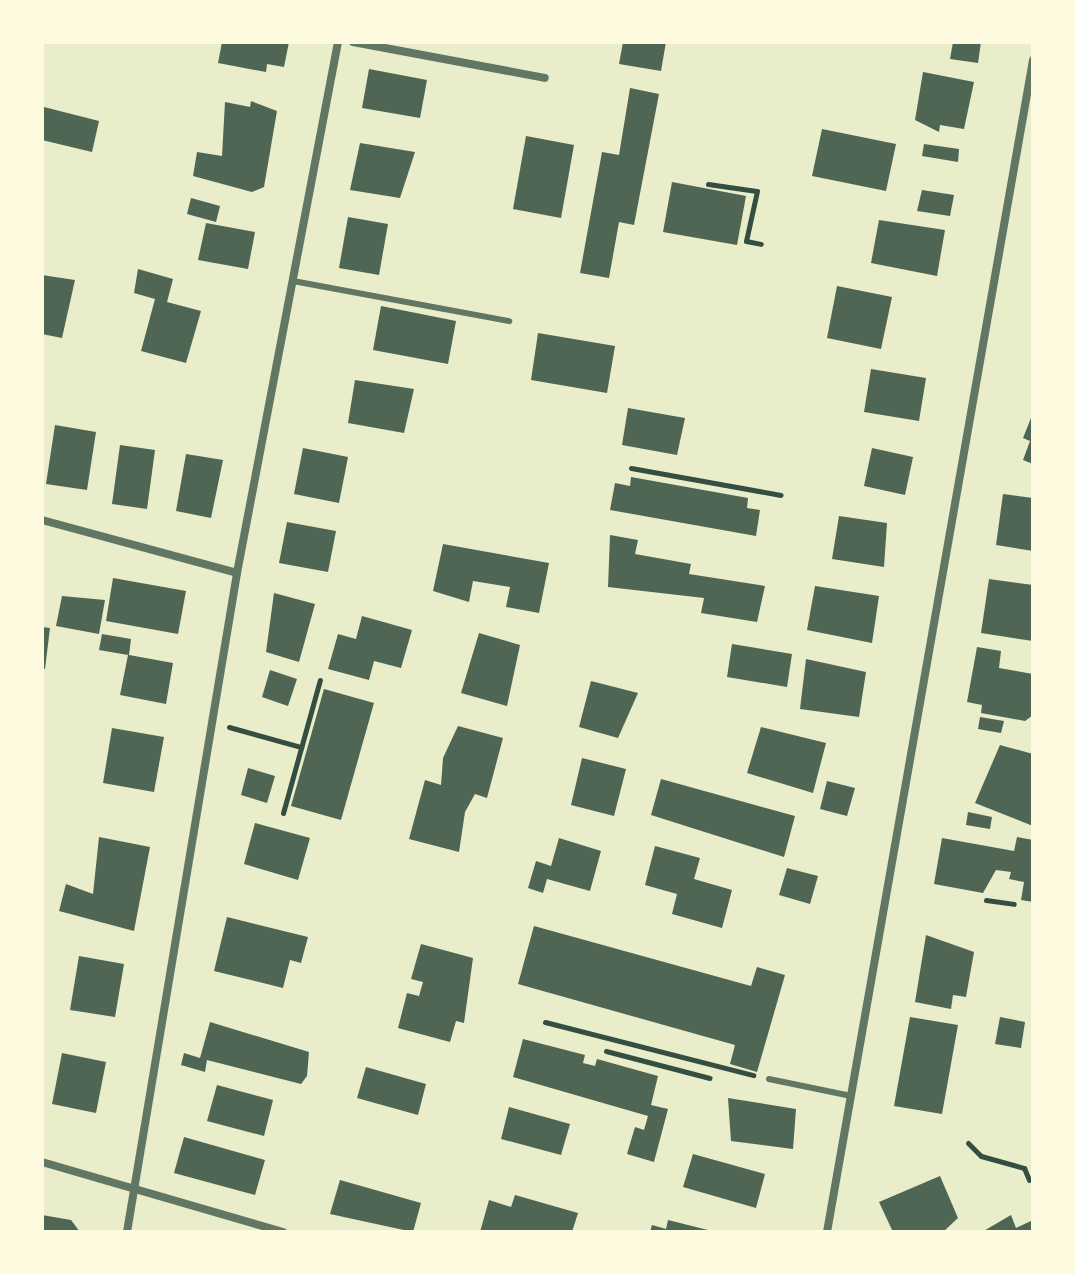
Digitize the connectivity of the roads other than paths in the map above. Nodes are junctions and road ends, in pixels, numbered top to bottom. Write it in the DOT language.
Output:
graph roads {
  1 [pos="338,42"];
  2 [pos="353,42"];
  3 [pos="1033,60"];
  4 [pos="545,78"];
  5 [pos="293,281"];
  6 [pos="509,321"];
  7 [pos="42,520"];
  8 [pos="237,573"];
  9 [pos="769,1079"];
  10 [pos="851,1096"];
  11 [pos="42,1162"];
  12 [pos="134,1188"];
  13 [pos="127,1232"];
  14 [pos="283,1232"];
  15 [pos="827,1232"];
  1 -- 5 [label="street"];
  2 -- 4 [label="street"];
  3 -- 10 [label="street"];
  5 -- 6 [label="lane"];
  5 -- 8 [label="street"];
  7 -- 8 [label="street"];
  8 -- 12 [label="street"];
  9 -- 10 [label="lane"];
  10 -- 15 [label="street"];
  11 -- 12 [label="street"];
  12 -- 13 [label="street"];
  12 -- 14 [label="street"];
}
